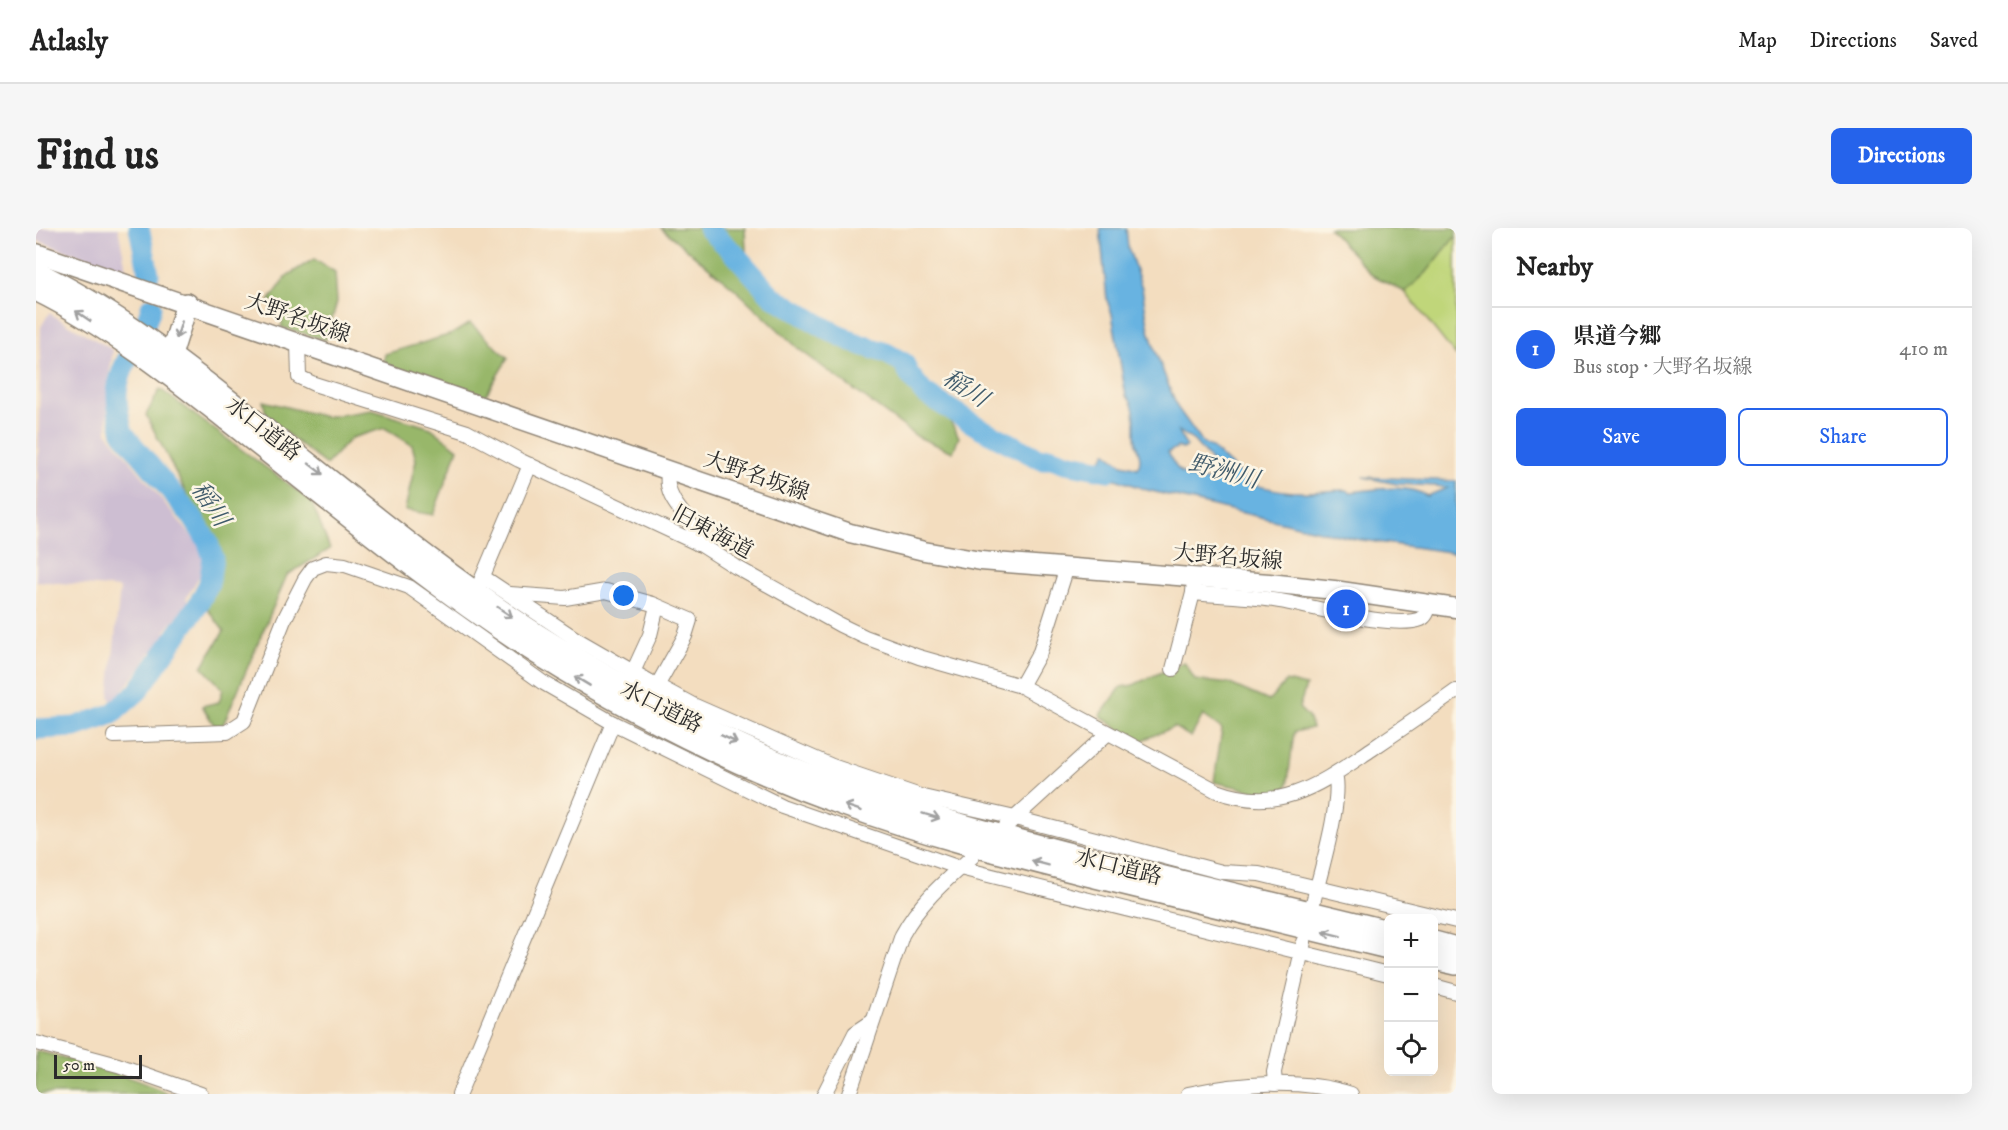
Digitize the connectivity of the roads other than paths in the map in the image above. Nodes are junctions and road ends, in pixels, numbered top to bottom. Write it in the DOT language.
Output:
graph roads {
  1 [pos="36,253"];
  2 [pos="71,264"];
  3 [pos="40,284"];
  4 [pos="187,304"];
  5 [pos="298,343"];
  6 [pos="148,349"];
  7 [pos="171,355"];
  8 [pos="530,465"];
  9 [pos="669,470"];
  10 [pos="698,544"];
  11 [pos="1067,567"];
  12 [pos="1194,585"];
  13 [pos="508,593"];
  14 [pos="657,606"];
  15 [pos="1456,608"];
  16 [pos="1173,669"];
  17 [pos="633,672"];
  18 [pos="657,686"];
  19 [pos="1021,686"];
  20 [pos="1456,691"];
  21 [pos="613,723"];
  22 [pos="1108,733"];
  23 [pos="114,736"];
  24 [pos="1335,774"];
  25 [pos="1010,822"];
  26 [pos="973,856"];
  27 [pos="960,868"];
  28 [pos="1317,887"];
  29 [pos="1312,907"];
  30 [pos="1456,921"];
  31 [pos="1384,930"];
  32 [pos="1438,943"];
  33 [pos="1303,947"];
  34 [pos="1384,947"];
  35 [pos="1456,948"];
  36 [pos="1438,960"];
  37 [pos="1456,964"];
  38 [pos="1384,973"];
  39 [pos="1438,987"];
  40 [pos="1456,992"];
  41 [pos="873,1021"];
  42 [pos="36,1043"];
  43 [pos="1275,1084"];
  44 [pos="201,1094"];
  45 [pos="459,1094"];
  46 [pos="824,1094"];
  47 [pos="849,1094"];
  48 [pos="1188,1094"];
  49 [pos="1351,1094"];
  1 -- 2 [label="main road, 大野名坂線"];
  2 -- 3 [label="main road"];
  2 -- 4 [label="main road, 大野名坂線"];
  3 -- 6 [label="highway, 水口道路"];
  4 -- 5 [label="main road, 大野名坂線"];
  4 -- 7 [label="highway, one-way"];
  5 -- 8 [label="street, 旧東海道"];
  5 -- 9 [label="main road, 大野名坂線"];
  6 -- 7 [label="highway, 水口道路"];
  34 -- 6 [label="highway, 水口道路, one-way"];
  7 -- 31 [label="highway, 水口道路, one-way"];
  8 -- 10 [label="street, 旧東海道"];
  8 -- 13 [label="street"];
  9 -- 10 [label="street"];
  9 -- 11 [label="main road, 大野名坂線"];
  10 -- 19 [label="street, 旧東海道"];
  11 -- 12 [label="main road, 大野名坂線"];
  11 -- 19 [label="street"];
  12 -- 15 [label="main road, 大野名坂線"];
  12 -- 16 [label="street"];
  13 -- 14 [label="street"];
  13 -- 17 [label="street"];
  14 -- 17 [label="street"];
  14 -- 18 [label="street"];
  17 -- 18 [label="street"];
  18 -- 25 [label="street"];
  19 -- 22 [label="street, 旧東海道"];
  20 -- 24 [label="street, 旧東海道"];
  21 -- 23 [label="street"];
  21 -- 27 [label="street"];
  21 -- 45 [label="street"];
  22 -- 24 [label="street, 旧東海道"];
  22 -- 25 [label="street"];
  24 -- 28 [label="street"];
  25 -- 28 [label="street"];
  26 -- 27 [label="street"];
  27 -- 33 [label="street"];
  27 -- 41 [label="street"];
  28 -- 29 [label="street"];
  28 -- 30 [label="street"];
  32 -- 35 [label="highway"];
  33 -- 38 [label="street"];
  33 -- 43 [label="street"];
  36 -- 37 [label="highway"];
  39 -- 40 [label="street"];
  41 -- 46 [label="street"];
  41 -- 47 [label="street"];
  42 -- 44 [label="street"];
  43 -- 48 [label="street"];
  43 -- 49 [label="street"];
}
